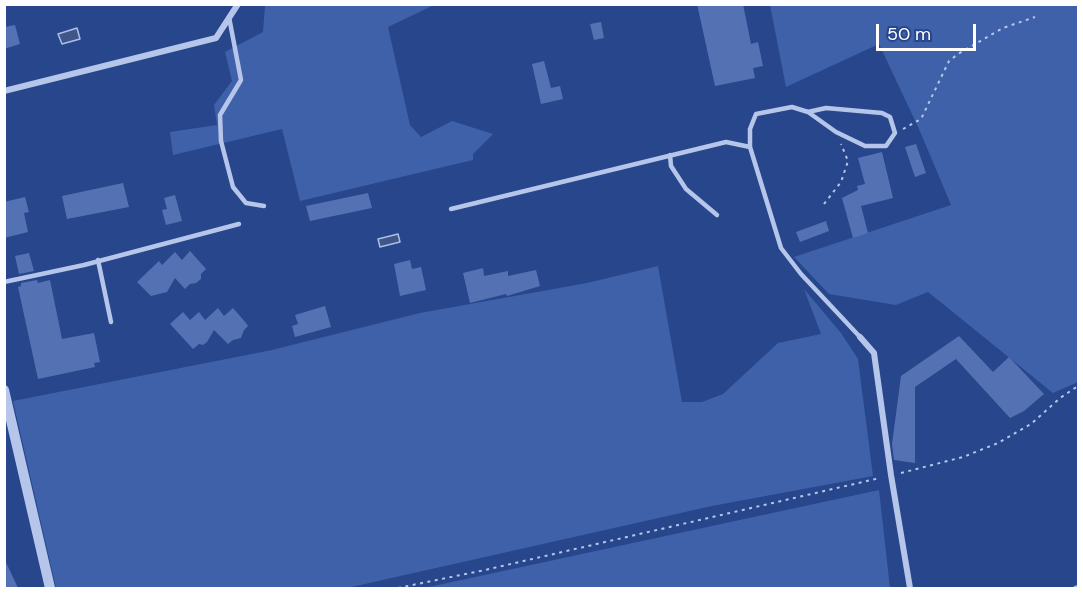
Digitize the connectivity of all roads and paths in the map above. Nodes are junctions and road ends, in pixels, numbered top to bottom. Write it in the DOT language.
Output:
graph roads {
  1 [pos="238,4"];
  2 [pos="230,17"];
  3 [pos="1035,17"];
  4 [pos="4,91"];
  5 [pos="808,112"];
  6 [pos="836,132"];
  7 [pos="895,133"];
  8 [pos="750,147"];
  9 [pos="670,155"];
  10 [pos="824,204"];
  11 [pos="264,206"];
  12 [pos="451,209"];
  13 [pos="717,215"];
  14 [pos="240,224"];
  15 [pos="98,260"];
  16 [pos="4,282"];
  17 [pos="111,322"];
  18 [pos="860,337"];
  19 [pos="1078,386"];
  20 [pos="4,390"];
  21 [pos="891,476"];
  22 [pos="50,588"];
  23 [pos="398,588"];
  24 [pos="910,588"];
  1 -- 2 [label="street"];
  2 -- 4 [label="street"];
  2 -- 11 [label="lane"];
  3 -- 7 [label="path"];
  5 -- 6 [label="lane"];
  5 -- 7 [label="lane"];
  5 -- 8 [label="lane"];
  6 -- 7 [label="lane"];
  6 -- 10 [label="path"];
  8 -- 9 [label="lane"];
  8 -- 18 [label="lane"];
  9 -- 12 [label="lane"];
  9 -- 13 [label="lane"];
  14 -- 15 [label="lane"];
  15 -- 16 [label="lane"];
  15 -- 17 [label="lane"];
  18 -- 21 [label="street"];
  19 -- 21 [label="path"];
  20 -- 22 [label="street"];
  21 -- 23 [label="path"];
  21 -- 24 [label="street"];
}
